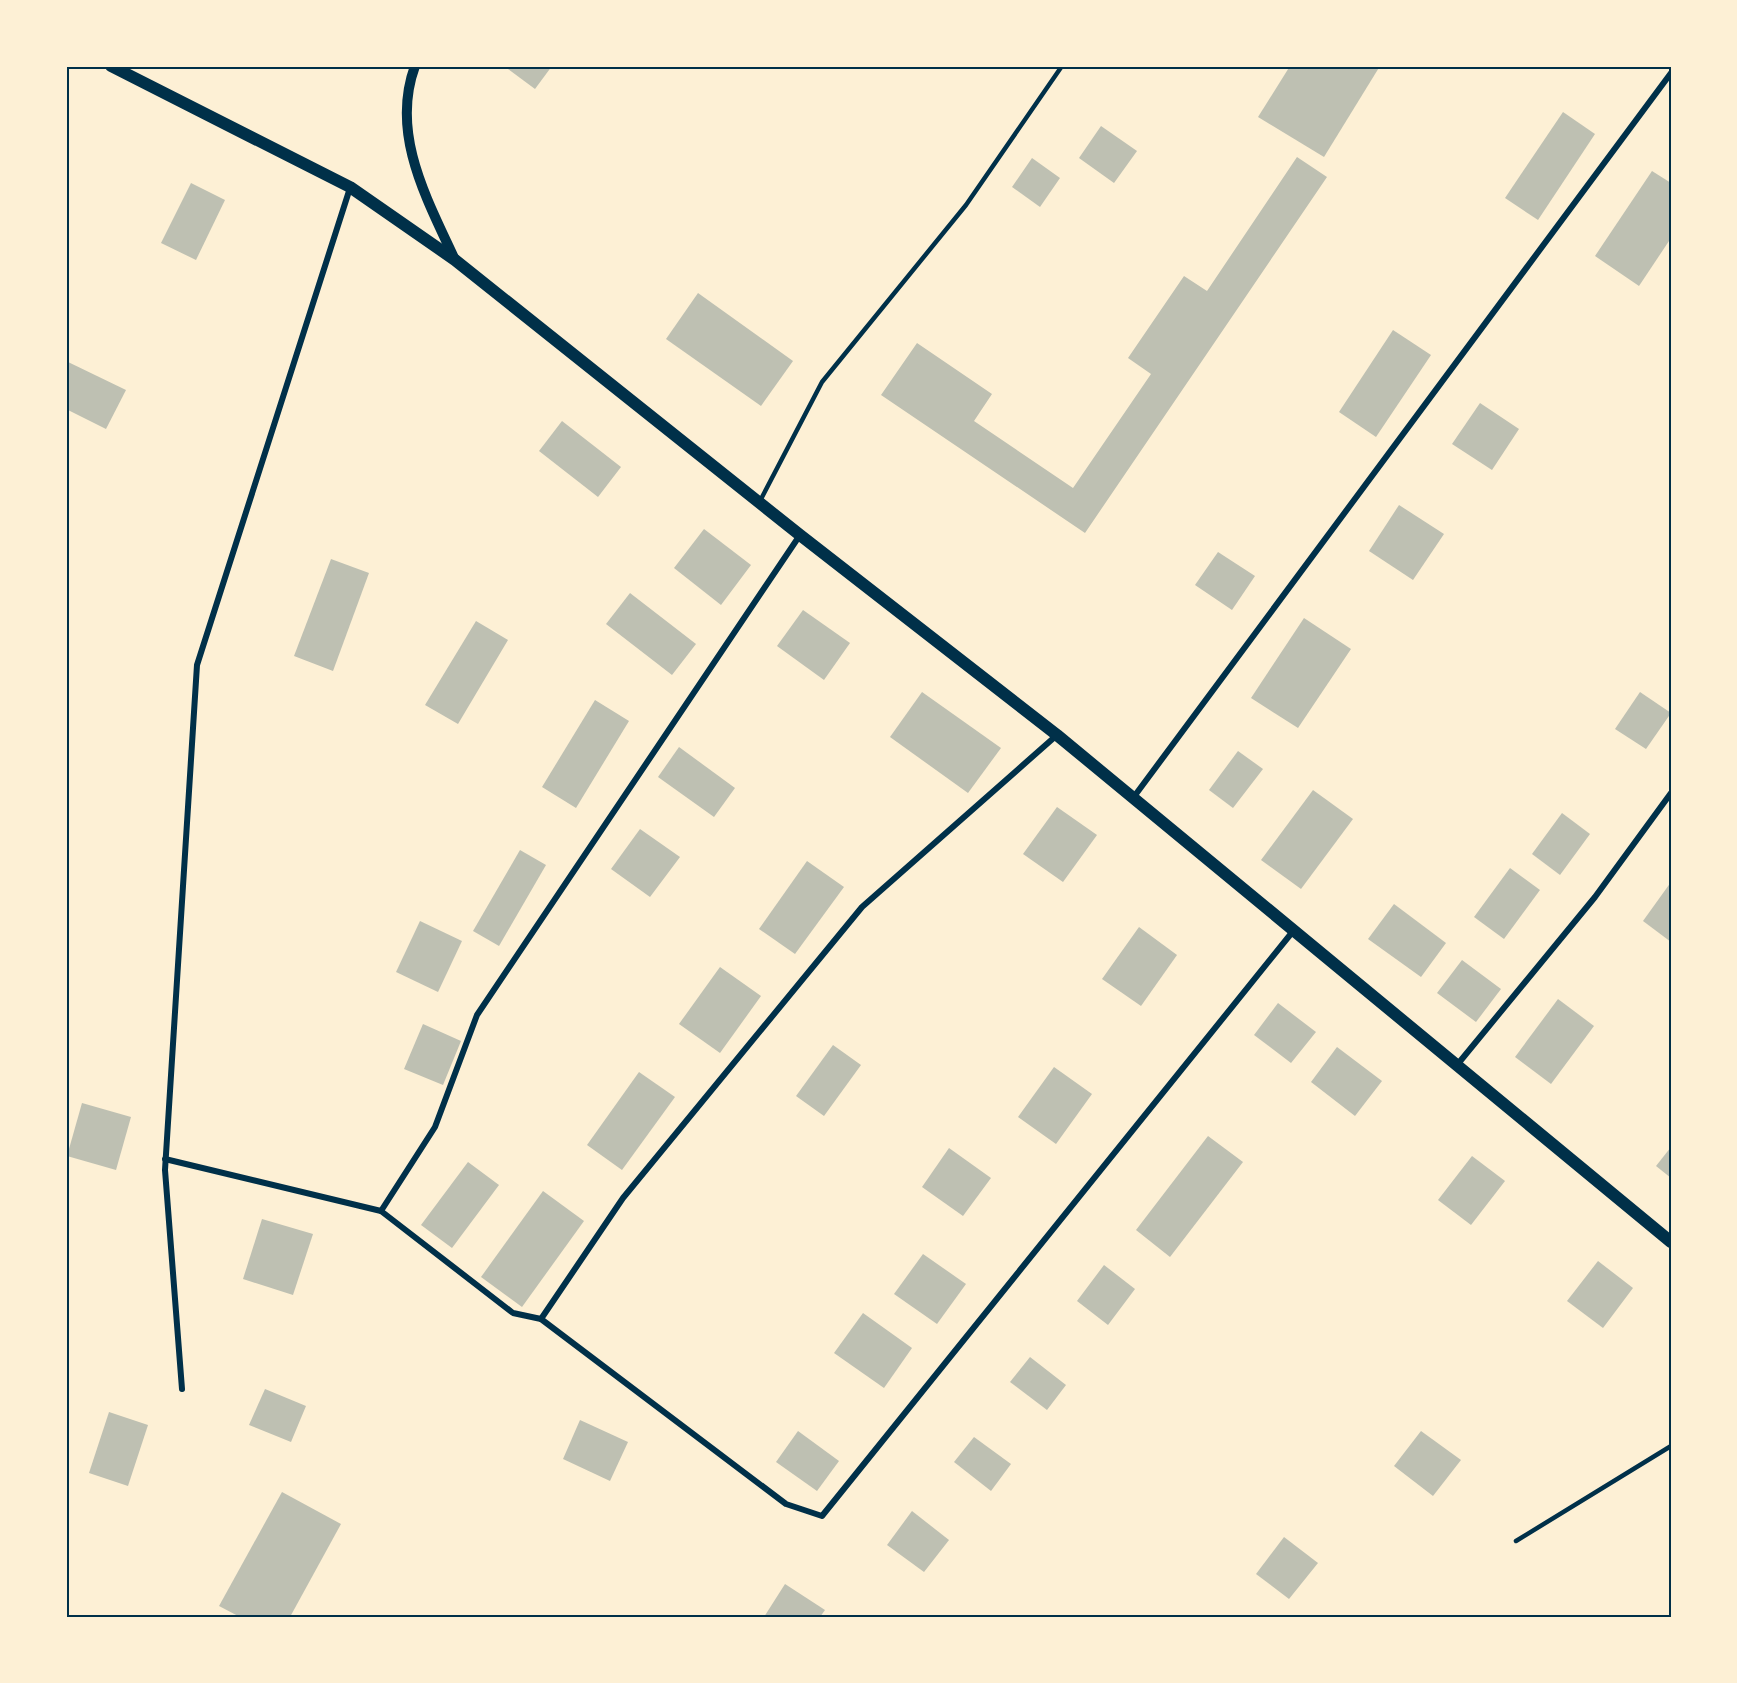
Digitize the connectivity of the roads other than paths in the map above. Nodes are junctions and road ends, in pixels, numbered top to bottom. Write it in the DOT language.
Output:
graph roads {
  1 [pos="111,66"];
  2 [pos="415,66"];
  3 [pos="1062,66"];
  4 [pos="1671,74"];
  5 [pos="350,187"];
  6 [pos="455,260"];
  7 [pos="760,502"];
  8 [pos="800,535"];
  9 [pos="1057,735"];
  10 [pos="1671,793"];
  11 [pos="1133,798"];
  12 [pos="1294,930"];
  13 [pos="1457,1065"];
  14 [pos="165,1159"];
  15 [pos="381,1210"];
  16 [pos="1671,1242"];
  17 [pos="541,1319"];
  18 [pos="182,1389"];
  19 [pos="1671,1446"];
  20 [pos="1516,1541"];
  1 -- 5 [label="main road"];
  2 -- 6 [label="street"];
  3 -- 7 [label="lane"];
  4 -- 11 [label="street"];
  5 -- 6 [label="main road"];
  5 -- 14 [label="street"];
  6 -- 7 [label="main road"];
  7 -- 8 [label="main road"];
  8 -- 9 [label="main road"];
  8 -- 15 [label="street"];
  9 -- 11 [label="main road"];
  9 -- 17 [label="street"];
  10 -- 13 [label="street"];
  11 -- 12 [label="main road"];
  12 -- 13 [label="main road"];
  12 -- 17 [label="street"];
  13 -- 16 [label="main road"];
  14 -- 15 [label="street"];
  14 -- 18 [label="street"];
  15 -- 17 [label="street"];
  19 -- 20 [label="lane"];
}
